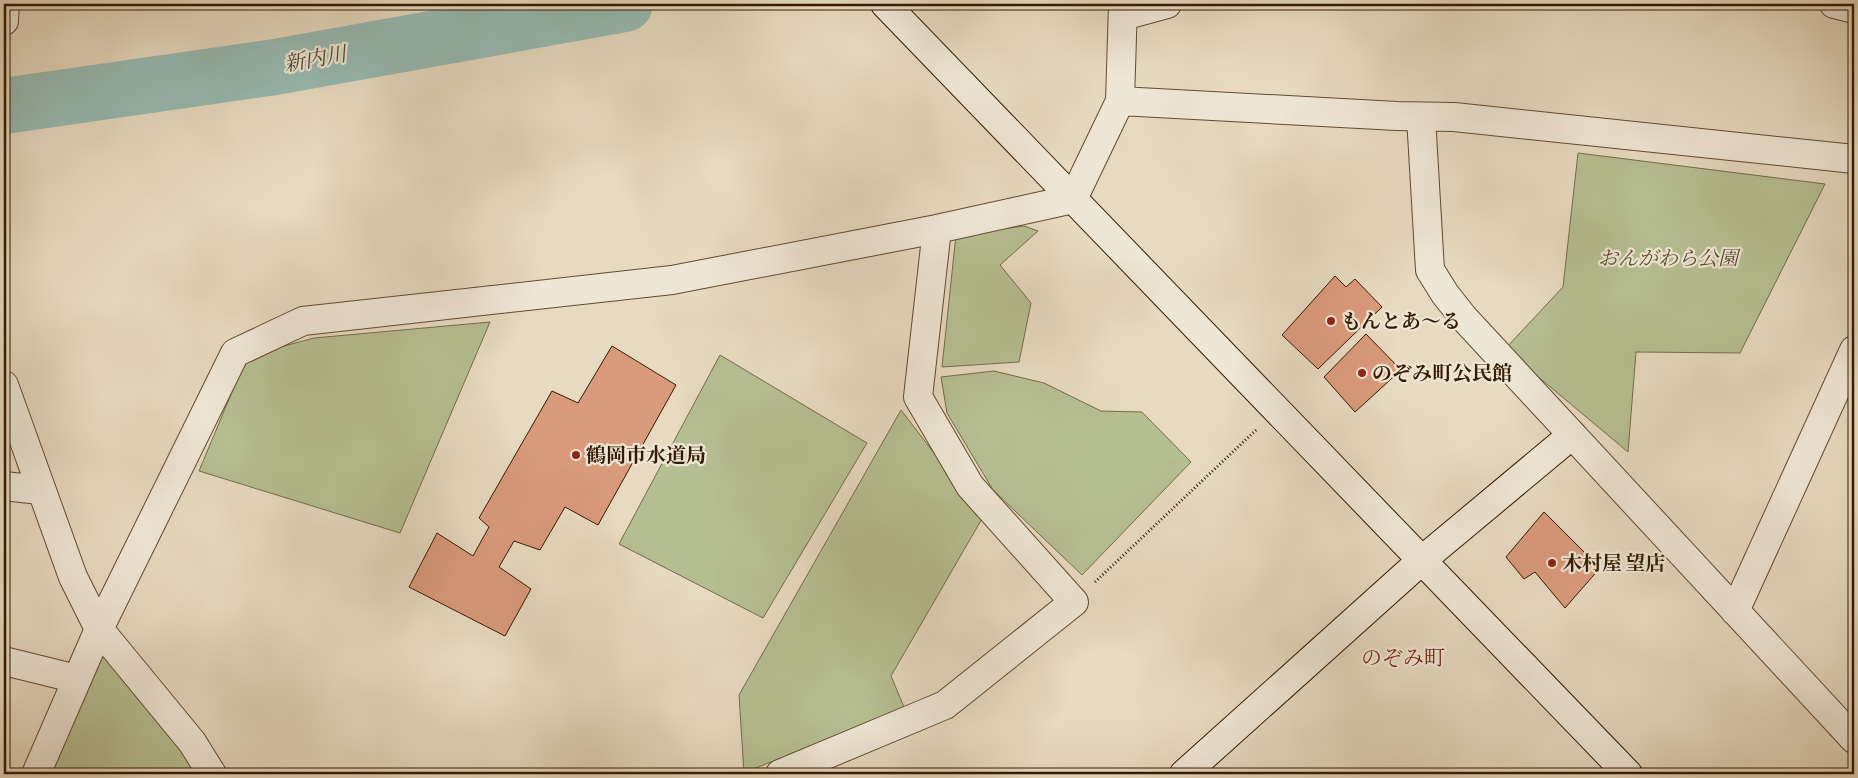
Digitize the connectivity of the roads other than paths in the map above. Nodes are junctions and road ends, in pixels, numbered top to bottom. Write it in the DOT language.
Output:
graph roads {
  1 [pos="5,4"];
  2 [pos="885,4"];
  3 [pos="1167,4"];
  4 [pos="1834,4"];
  5 [pos="1854,9"];
  6 [pos="1123,10"];
  7 [pos="4,21"];
  8 [pos="1120,101"];
  9 [pos="1421,117"];
  10 [pos="1854,159"];
  11 [pos="1073,199"];
  12 [pos="937,229"];
  13 [pos="1854,350"];
  14 [pos="4,385"];
  15 [pos="1572,435"];
  16 [pos="4,486"];
  17 [pos="40,490"];
  18 [pos="1421,561"];
  19 [pos="1735,611"];
  20 [pos="99,629"];
  21 [pos="4,661"];
  22 [pos="77,679"];
  23 [pos="1854,739"];
  24 [pos="36,774"];
  25 [pos="212,774"];
  26 [pos="780,774"];
  27 [pos="1184,774"];
  28 [pos="1628,774"];
  1 -- 7 [label="street"];
  2 -- 11 [label="street"];
  3 -- 6 [label="street"];
  4 -- 5 [label="street"];
  6 -- 8 [label="street"];
  8 -- 9 [label="street"];
  8 -- 11 [label="street"];
  9 -- 10 [label="street"];
  9 -- 15 [label="street"];
  11 -- 12 [label="street"];
  11 -- 18 [label="street"];
  12 -- 20 [label="street"];
  12 -- 26 [label="street"];
  13 -- 19 [label="street"];
  14 -- 17 [label="street"];
  15 -- 18 [label="street"];
  15 -- 19 [label="street"];
  16 -- 17 [label="street"];
  17 -- 20 [label="street"];
  18 -- 27 [label="street"];
  18 -- 28 [label="street"];
  19 -- 23 [label="street"];
  20 -- 22 [label="street"];
  20 -- 25 [label="street"];
  21 -- 22 [label="street"];
  22 -- 24 [label="street"];
}
